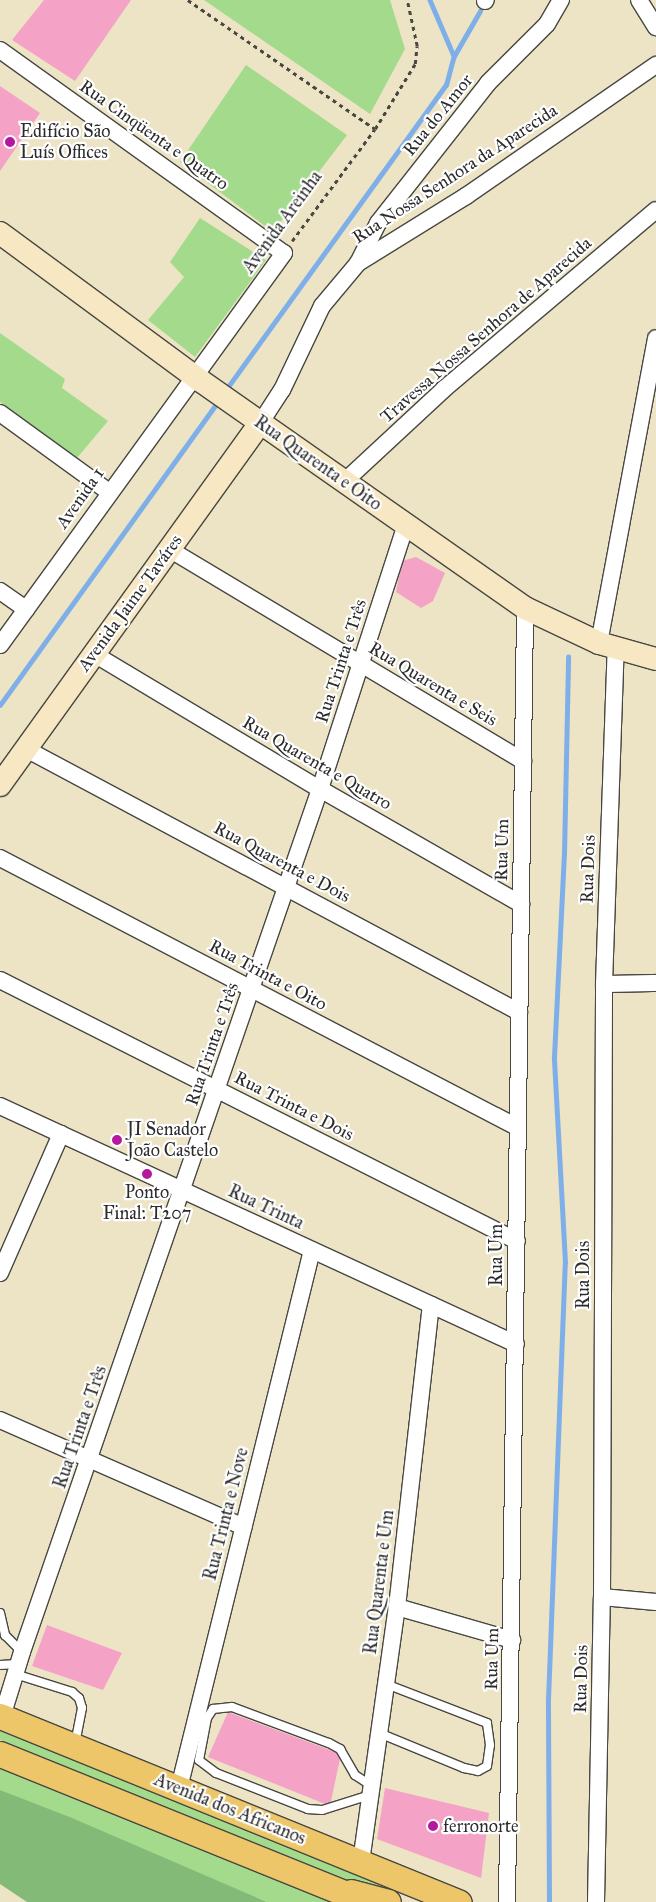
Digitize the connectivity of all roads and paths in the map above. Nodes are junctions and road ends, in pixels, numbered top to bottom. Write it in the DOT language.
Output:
graph roads {
  1 [pos="188,0"];
  2 [pos="407,0"];
  3 [pos="561,0"];
  4 [pos="639,0"];
  5 [pos="656,27"];
  6 [pos="0,50"];
  7 [pos="656,64"];
  8 [pos="375,129"];
  9 [pos="656,210"];
  10 [pos="0,233"];
  11 [pos="284,253"];
  12 [pos="358,263"];
  13 [pos="656,338"];
  14 [pos="197,378"];
  15 [pos="0,413"];
  16 [pos="260,422"];
  17 [pos="344,482"];
  18 [pos="109,492"];
  19 [pos="406,525"];
  20 [pos="169,549"];
  21 [pos="0,591"];
  22 [pos="525,608"];
  23 [pos="26,609"];
  24 [pos="0,645"];
  25 [pos="607,645"];
  26 [pos="94,654"];
  27 [pos="654,654"];
  28 [pos="361,664"];
  29 [pos="26,748"];
  30 [pos="523,761"];
  31 [pos="0,785"];
  32 [pos="320,789"];
  33 [pos="0,858"];
  34 [pos="286,888"];
  35 [pos="521,904"];
  36 [pos="0,980"];
  37 [pos="656,983"];
  38 [pos="604,984"];
  39 [pos="252,989"];
  40 [pos="519,1012"];
  41 [pos="217,1090"];
  42 [pos="0,1106"];
  43 [pos="517,1127"];
  44 [pos="61,1134"];
  45 [pos="183,1190"];
  46 [pos="517,1241"];
  47 [pos="312,1250"];
  48 [pos="0,1274"];
  49 [pos="431,1305"];
  50 [pos="516,1344"];
  51 [pos="0,1420"];
  52 [pos="90,1460"];
  53 [pos="244,1527"];
  54 [pos="602,1597"];
  55 [pos="656,1602"];
  56 [pos="397,1607"];
  57 [pos="0,1613"];
  58 [pos="512,1640"];
  59 [pos="18,1663"];
  60 [pos="0,1665"];
  61 [pos="386,1684"];
  62 [pos="1,1716"];
  63 [pos="379,1733"];
  64 [pos="75,1746"];
  65 [pos="0,1754"];
  66 [pos="179,1788"];
  67 [pos="371,1791"];
  68 [pos="361,1862"];
  69 [pos="322,1884"];
  70 [pos="436,1897"];
  71 [pos="367,1902"];
  72 [pos="388,1902"];
  73 [pos="459,1902"];
  74 [pos="507,1902"];
  75 [pos="596,1902"];
  1 -- 8 [label="path"];
  2 -- 8 [label="path, Avenida Areinha"];
  3 -- 12 [label="street, Rua do Amor"];
  4 -- 5 [label="street"];
  6 -- 11 [label="street, Rua Cinqüenta e Quatro"];
  7 -- 12 [label="street, Rua Nossa Senhora da Aparecida"];
  8 -- 11 [label="path, Avenida Areinha"];
  9 -- 17 [label="street, Travessa Nossa Senhora de Aparecida"];
  10 -- 14 [label="main road, Rua Quarenta e Oito"];
  11 -- 14 [label="street, Avenida Areinha"];
  12 -- 16 [label="street, Rua Nossa Senhora da Aparecida"];
  13 -- 25 [label="street"];
  14 -- 16 [label="main road, Rua Quarenta e Oito"];
  14 -- 18 [label="street, Avenida 1"];
  15 -- 18 [label="street"];
  16 -- 17 [label="main road, Rua Quarenta e Oito"];
  16 -- 20 [label="main road, Avenida Jaime Taváres"];
  17 -- 19 [label="main road, Rua Quarenta e Oito"];
  18 -- 23 [label="street, Avenida 1"];
  19 -- 22 [label="main road, Rua Quarenta e Oito"];
  19 -- 28 [label="street, Rua Trinta e Três"];
  20 -- 26 [label="main road, Avenida Jaime Taváres"];
  20 -- 28 [label="street, Rua Quarenta e Seis"];
  21 -- 23 [label="street"];
  22 -- 25 [label="main road, Rua Quarenta e Oito"];
  22 -- 30 [label="street, Rua Um"];
  23 -- 24 [label="street, Avenida 1"];
  25 -- 27 [label="main road, Rua Quarenta e Oito"];
  25 -- 38 [label="street, Rua Dois"];
  26 -- 29 [label="main road, Avenida Jaime Taváres"];
  26 -- 32 [label="street, Rua Quarenta e Quatro"];
  28 -- 30 [label="street, Rua Quarenta e Seis"];
  28 -- 32 [label="street, Rua Trinta e Três"];
  29 -- 31 [label="main road, Avenida Jaime Taváres"];
  29 -- 34 [label="street, Rua Quarenta e Dois"];
  30 -- 35 [label="street, Rua Um"];
  32 -- 34 [label="street, Rua Trinta e Três"];
  32 -- 35 [label="street, Rua Quarenta e Quatro"];
  33 -- 39 [label="street, Rua Trinta e Oito"];
  34 -- 39 [label="street, Rua Trinta e Três"];
  34 -- 40 [label="street, Rua Quarenta e Dois"];
  35 -- 40 [label="street, Rua Um"];
  36 -- 41 [label="street, Rua Trinta e Dois"];
  37 -- 38 [label="street"];
  38 -- 54 [label="street, Rua Dois"];
  39 -- 41 [label="street, Rua Trinta e Três"];
  39 -- 43 [label="street, Rua Trinta e Oito"];
  40 -- 43 [label="street, Rua Um"];
  41 -- 45 [label="street, Rua Trinta e Três"];
  41 -- 46 [label="street, Rua Trinta e Dois"];
  42 -- 44 [label="street, Rua Trinta"];
  43 -- 46 [label="street, Rua Um"];
  44 -- 45 [label="street, Rua Trinta"];
  44 -- 48 [label="street"];
  45 -- 47 [label="street, Rua Trinta"];
  45 -- 52 [label="street, Rua Trinta e Três"];
  46 -- 50 [label="street, Rua Um"];
  47 -- 49 [label="street, Rua Trinta"];
  47 -- 53 [label="street, Rua Trinta e Nove"];
  49 -- 50 [label="street, Rua Trinta"];
  49 -- 56 [label="street, Rua Quarenta e Um"];
  50 -- 58 [label="street, Rua Um"];
  51 -- 52 [label="street"];
  52 -- 53 [label="street"];
  52 -- 59 [label="street, Rua Trinta e Três"];
  53 -- 66 [label="street, Rua Trinta e Nove"];
  54 -- 55 [label="street"];
  54 -- 75 [label="street, Rua Dois"];
  56 -- 58 [label="street"];
  56 -- 61 [label="street, Rua Quarenta e Um"];
  57 -- 59 [label="lane"];
  58 -- 74 [label="street, Rua Um"];
  59 -- 60 [label="lane"];
  59 -- 62 [label="street, Rua Trinta e Três"];
  59 -- 64 [label="lane"];
  61 -- 63 [label="street, Rua Quarenta e Um"];
  61 -- 63 [label="lane"];
  62 -- 64 [label="main road, Avenida dos Africanos"];
  63 -- 67 [label="street, Rua Quarenta e Um"];
  64 -- 66 [label="main road, Avenida dos Africanos"];
  65 -- 69 [label="main road, Avenida dos Africanos"];
  66 -- 68 [label="main road, Avenida dos Africanos"];
  67 -- 67 [label="lane"];
  67 -- 68 [label="street, Rua Quarenta e Um"];
  68 -- 70 [label="main road, Avenida dos Africanos"];
  69 -- 71 [label="main road, Avenida dos Africanos"];
  69 -- 72 [label="main road"];
  70 -- 73 [label="main road, Avenida dos Africanos"];
}
